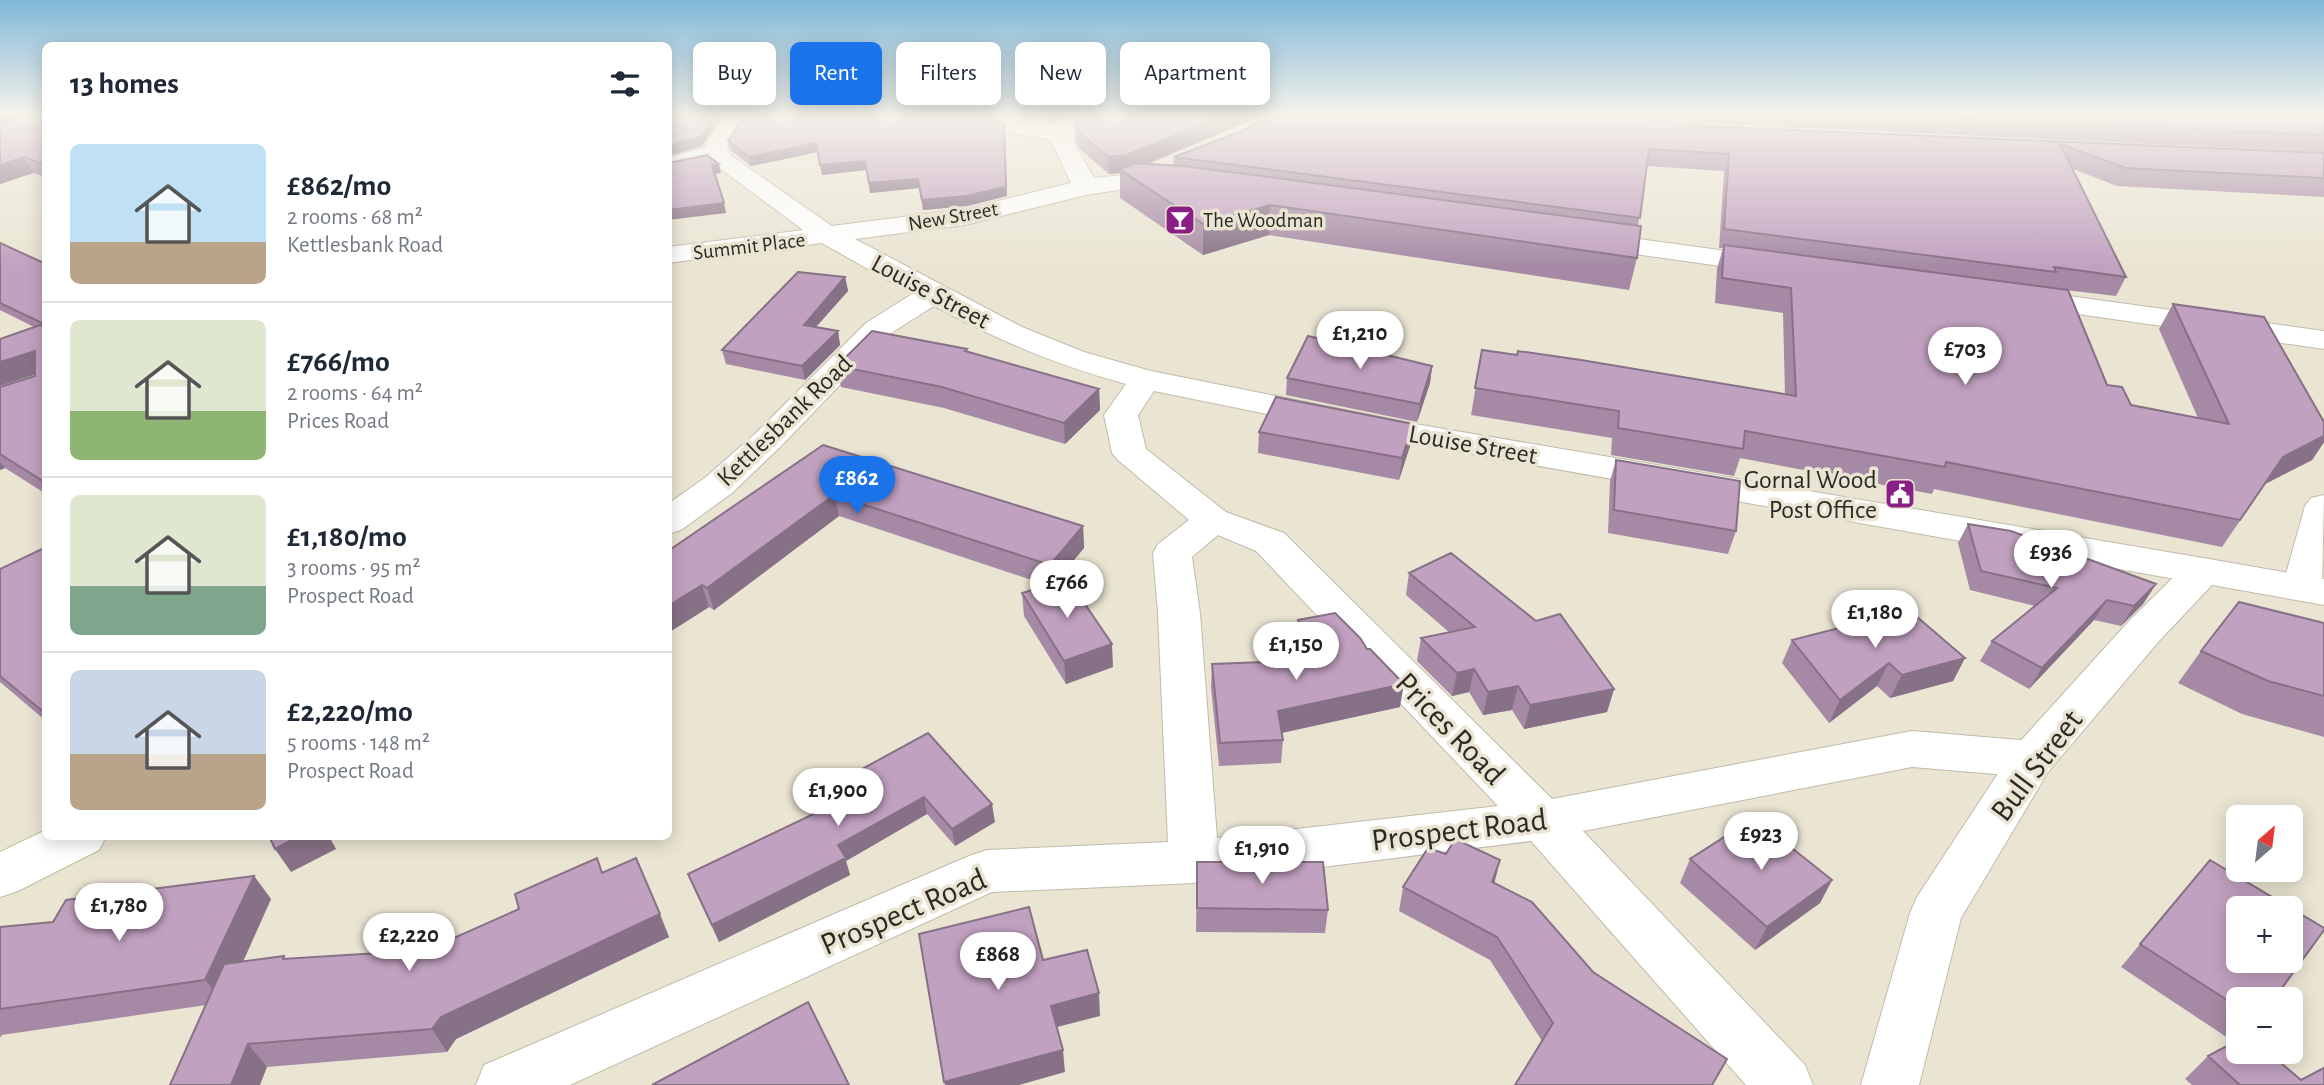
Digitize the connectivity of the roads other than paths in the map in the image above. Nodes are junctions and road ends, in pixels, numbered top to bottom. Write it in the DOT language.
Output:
graph roads {
  1 [pos="729,166"];
  2 [pos="1075,166"];
  3 [pos="1167,166"];
  4 [pos="1124,182"];
  5 [pos="1198,186"];
  6 [pos="1086,187"];
  7 [pos="1555,235"];
  8 [pos="829,236"];
  9 [pos="672,255"];
  10 [pos="1802,269"];
  11 [pos="933,294"];
  12 [pos="1994,295"];
  13 [pos="2324,340"];
  14 [pos="1146,380"];
  15 [pos="2324,506"];
  16 [pos="672,519"];
  17 [pos="1213,520"];
  18 [pos="2203,570"];
  19 [pos="2313,590"];
  20 [pos="2032,759"];
  21 [pos="1542,820"];
  22 [pos="73,840"];
  23 [pos="1194,862"];
  24 [pos="0,876"];
  25 [pos="505,1085"];
  26 [pos="1784,1085"];
  27 [pos="1890,1085"];
  1 -- 8 [label="street, Louise Street"];
  2 -- 6 [label="street"];
  3 -- 4 [label="street"];
  4 -- 5 [label="street, New Street"];
  4 -- 6 [label="street, New Street"];
  6 -- 8 [label="street, New Street"];
  7 -- 10 [label="street"];
  8 -- 9 [label="street, Summit Place"];
  8 -- 11 [label="street, Louise Street"];
  11 -- 14 [label="street, Louise Street"];
  11 -- 16 [label="street, Kettlesbank Road"];
  12 -- 13 [label="street"];
  14 -- 17 [label="street, Prices Road"];
  14 -- 18 [label="street, Louise Street"];
  15 -- 19 [label="street"];
  17 -- 21 [label="street, Prices Road"];
  17 -- 23 [label="street"];
  18 -- 19 [label="street"];
  18 -- 20 [label="street, Bull Street"];
  20 -- 21 [label="street, Prospect Road"];
  20 -- 27 [label="street, Bull Street"];
  21 -- 23 [label="street, Prospect Road"];
  21 -- 26 [label="street, Prices Road"];
  22 -- 24 [label="street"];
  23 -- 25 [label="street, Prospect Road"];
}
